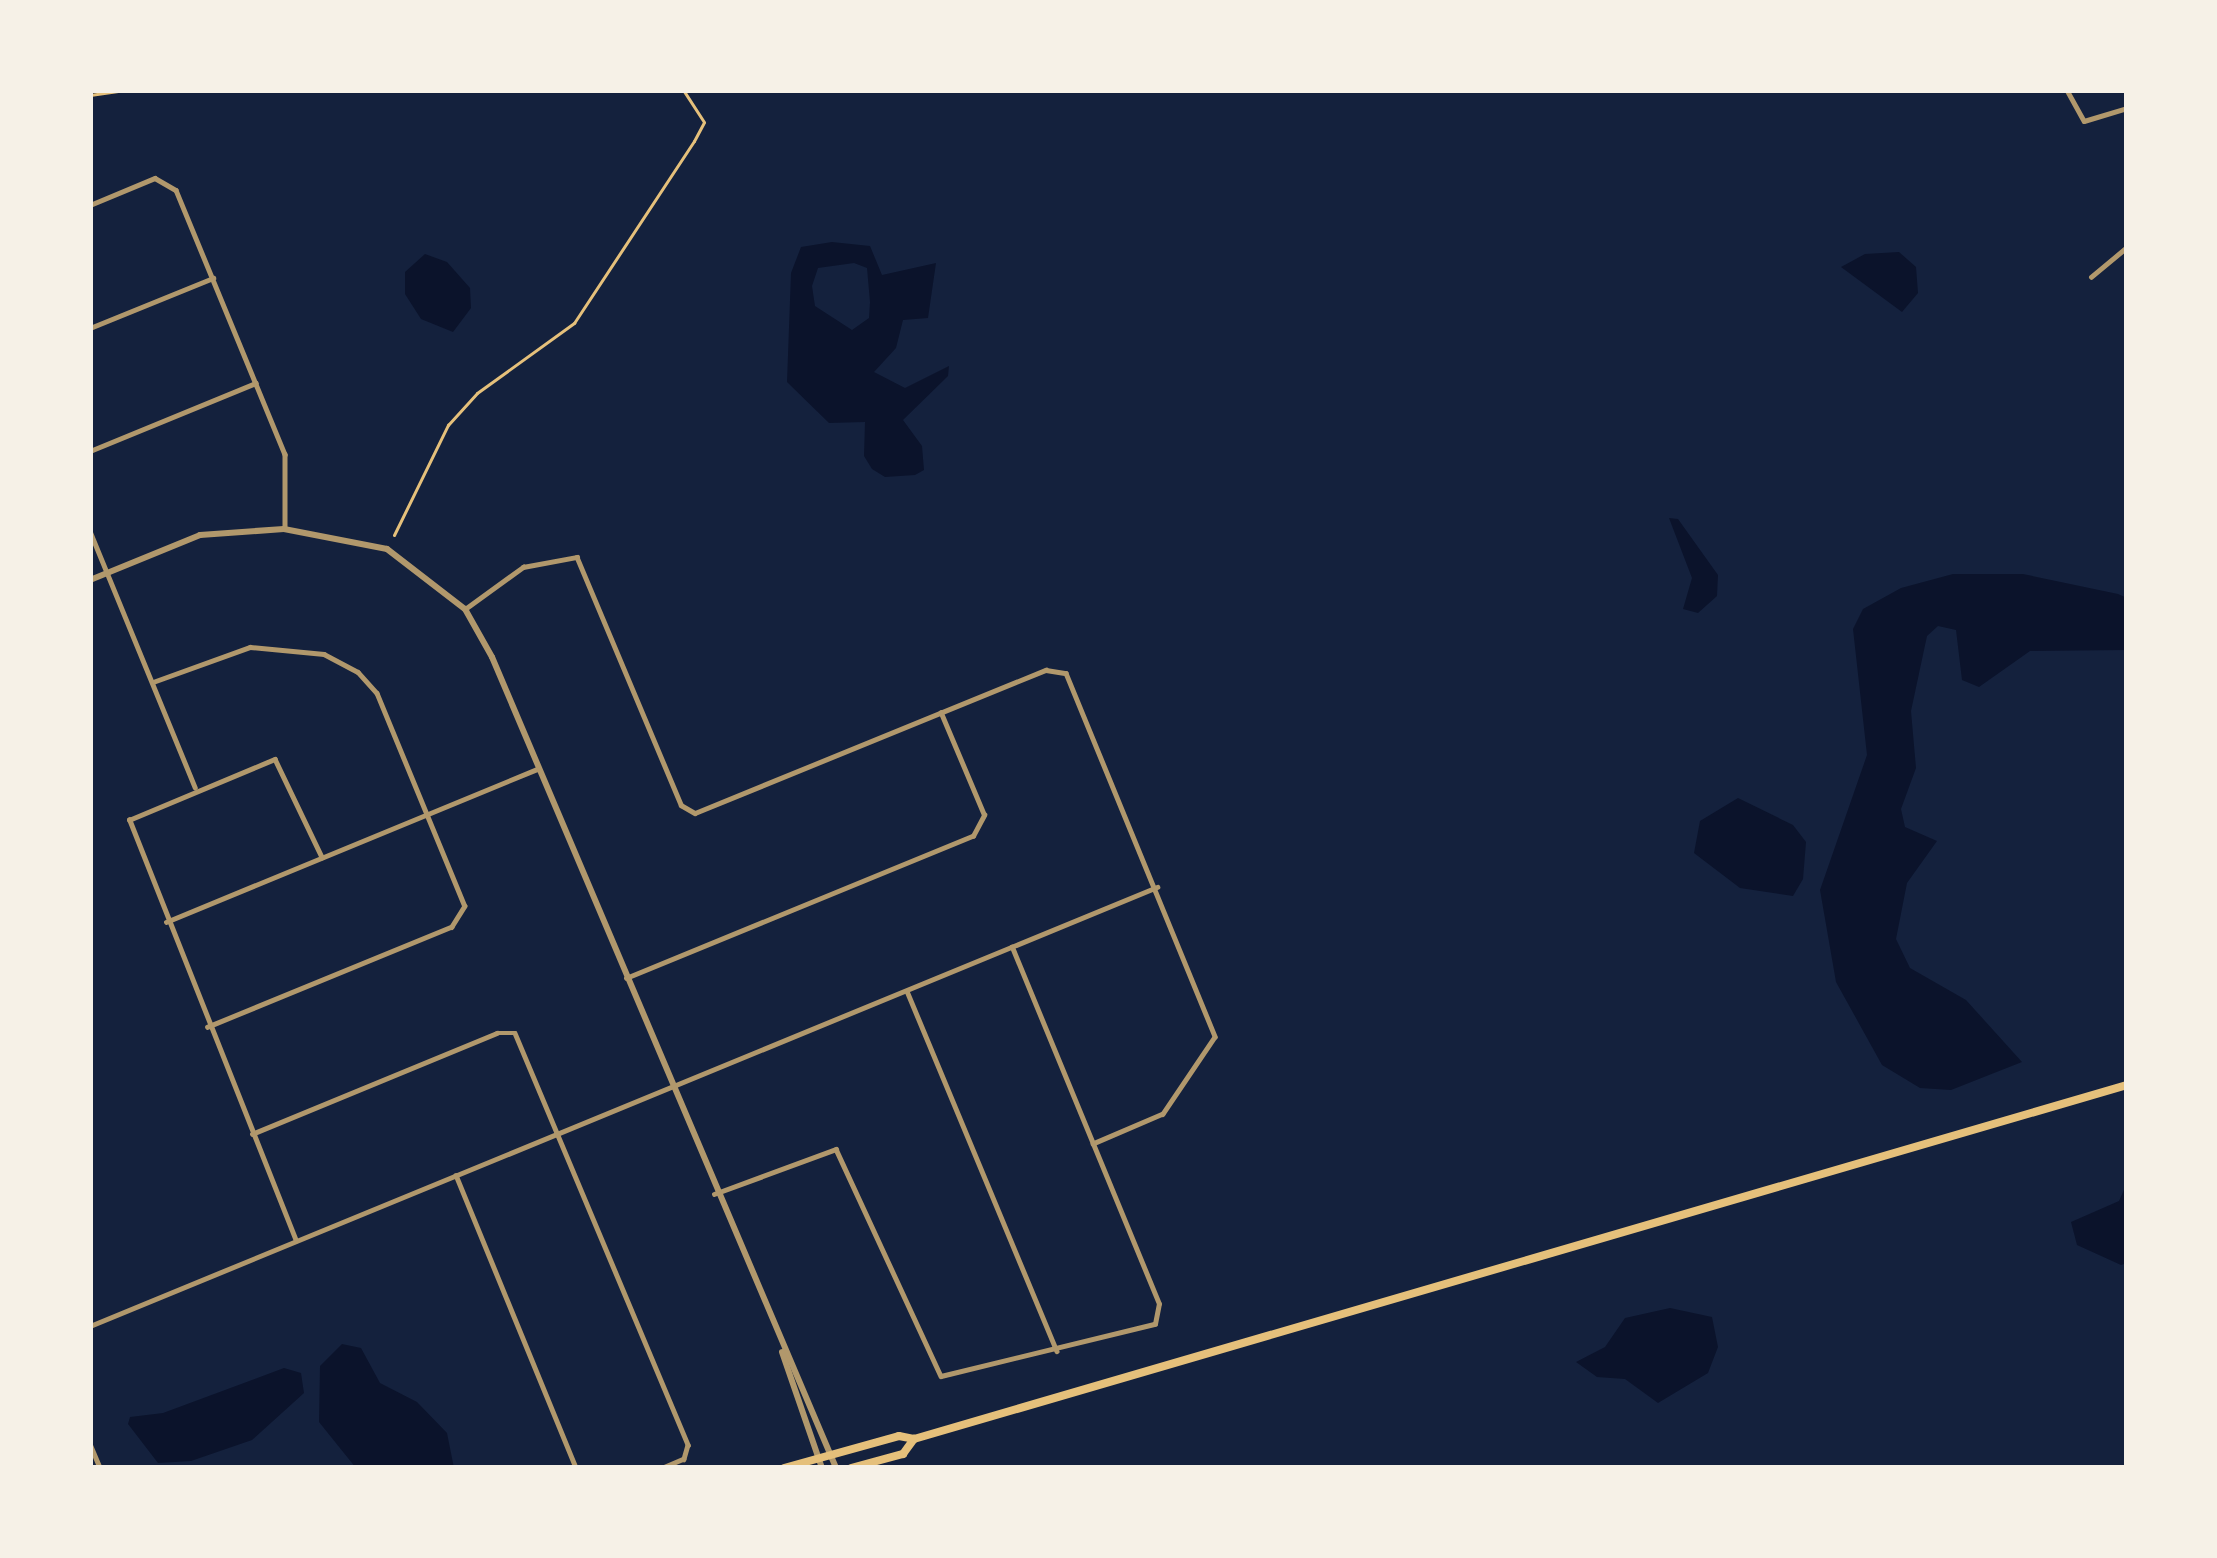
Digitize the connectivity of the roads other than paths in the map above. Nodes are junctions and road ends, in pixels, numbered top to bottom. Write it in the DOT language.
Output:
graph roads {
  1 [pos="2067,90"];
  2 [pos="2127,108"];
  3 [pos="90,205"];
  4 [pos="2127,247"];
  5 [pos="2091,277"];
  6 [pos="213,278"];
  7 [pos="90,328"];
  8 [pos="256,383"];
  9 [pos="90,451"];
  10 [pos="284,529"];
  11 [pos="90,531"];
  12 [pos="107,572"];
  13 [pos="90,580"];
  14 [pos="465,609"];
  15 [pos="153,682"];
  16 [pos="941,713"];
  17 [pos="538,769"];
  18 [pos="195,788"];
  19 [pos="428,814"];
  20 [pos="322,857"];
  21 [pos="1156,887"];
  22 [pos="166,922"];
  23 [pos="1012,947"];
  24 [pos="626,979"];
  25 [pos="907,989"];
  26 [pos="208,1028"];
  27 [pos="2127,1084"];
  28 [pos="670,1087"];
  29 [pos="559,1133"];
  30 [pos="252,1134"];
  31 [pos="1094,1144"];
  32 [pos="455,1175"];
  33 [pos="714,1194"];
  34 [pos="296,1241"];
  35 [pos="90,1326"];
  36 [pos="781,1348"];
  37 [pos="1057,1351"];
  38 [pos="914,1439"];
  39 [pos="90,1444"];
  40 [pos="831,1456"];
  41 [pos="820,1464"];
  42 [pos="100,1468"];
  43 [pos="576,1468"];
  44 [pos="663,1468"];
  45 [pos="784,1468"];
  46 [pos="836,1468"];
  47 [pos="850,1468"];
  1 -- 2 [label="street"];
  3 -- 6 [label="street"];
  4 -- 5 [label="street"];
  6 -- 7 [label="street"];
  6 -- 8 [label="street"];
  8 -- 9 [label="street"];
  8 -- 10 [label="street"];
  10 -- 12 [label="street"];
  10 -- 14 [label="street"];
  11 -- 12 [label="street"];
  12 -- 13 [label="street"];
  12 -- 15 [label="street"];
  14 -- 16 [label="street"];
  14 -- 17 [label="street"];
  15 -- 18 [label="street"];
  15 -- 19 [label="street"];
  16 -- 21 [label="street"];
  16 -- 24 [label="street"];
  17 -- 19 [label="street"];
  17 -- 24 [label="street"];
  18 -- 20 [label="street"];
  18 -- 22 [label="street"];
  19 -- 20 [label="street"];
  19 -- 26 [label="street"];
  20 -- 22 [label="street"];
  21 -- 23 [label="street"];
  21 -- 31 [label="street"];
  22 -- 26 [label="street"];
  23 -- 25 [label="street"];
  23 -- 31 [label="street"];
  24 -- 28 [label="street"];
  25 -- 28 [label="street"];
  25 -- 37 [label="street"];
  26 -- 30 [label="street"];
  27 -- 38 [label="main road"];
  28 -- 29 [label="street"];
  28 -- 33 [label="street"];
  29 -- 30 [label="street"];
  29 -- 32 [label="street"];
  29 -- 44 [label="street"];
  30 -- 34 [label="street"];
  31 -- 37 [label="street"];
  32 -- 34 [label="street"];
  32 -- 43 [label="street"];
  33 -- 36 [label="street"];
  33 -- 37 [label="street"];
  34 -- 35 [label="street"];
  36 -- 40 [label="street"];
  36 -- 41 [label="street"];
  38 -- 40 [label="main road"];
  38 -- 47 [label="main road"];
  39 -- 42 [label="street"];
  40 -- 41 [label="main road"];
  40 -- 46 [label="street"];
  41 -- 45 [label="main road"];
}
